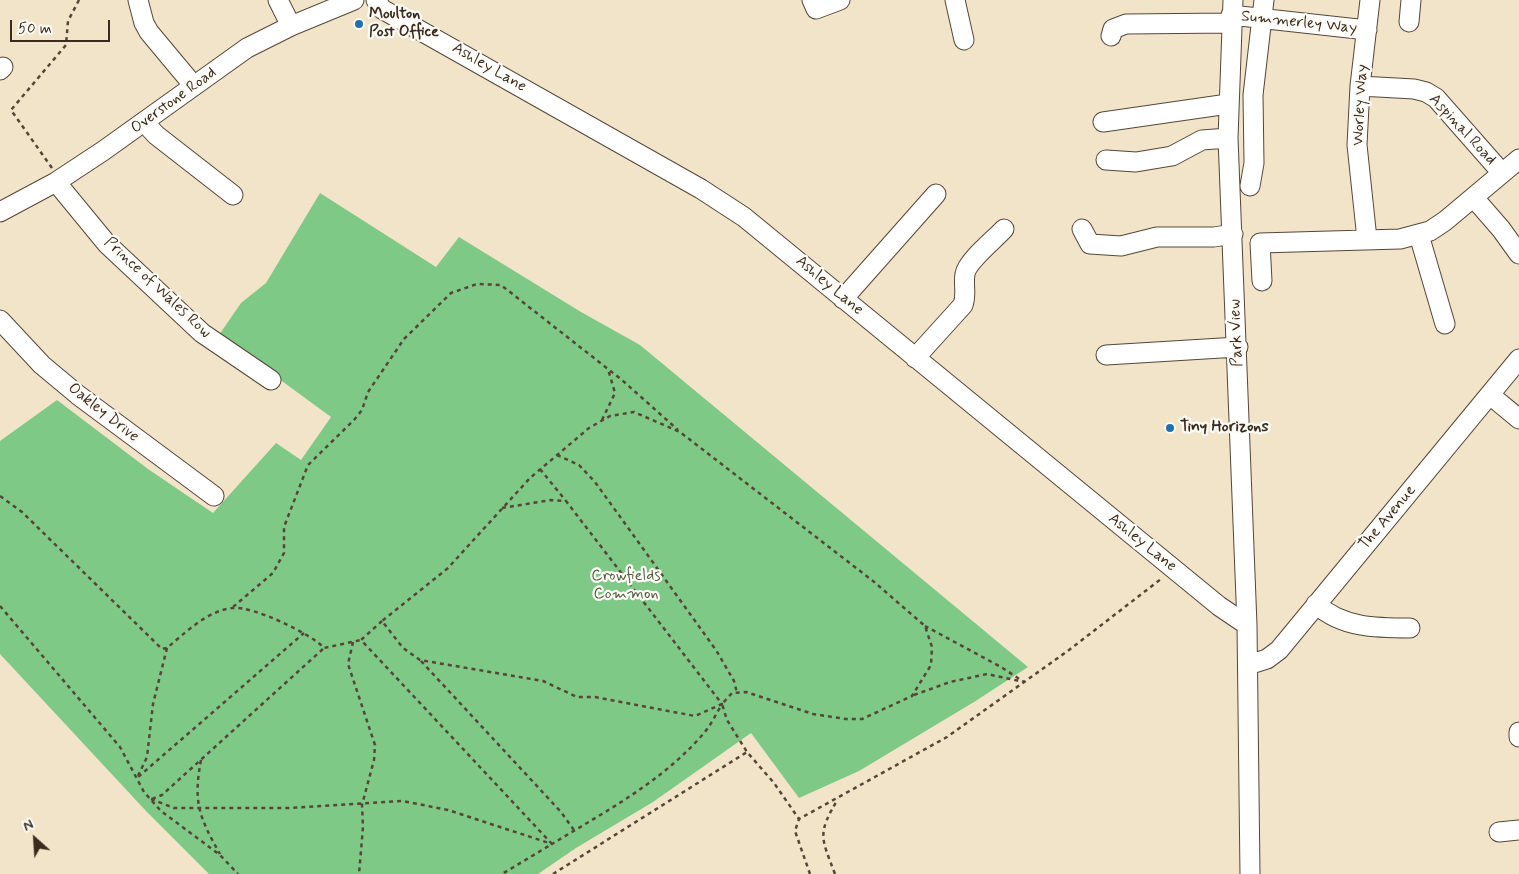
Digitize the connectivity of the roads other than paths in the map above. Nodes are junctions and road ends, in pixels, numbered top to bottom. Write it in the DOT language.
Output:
graph roads {
  1 [pos="138,0"];
  2 [pos="278,0"];
  3 [pos="354,0"];
  4 [pos="376,0"];
  5 [pos="812,0"];
  6 [pos="840,0"];
  7 [pos="955,0"];
  8 [pos="1264,0"];
  9 [pos="1370,0"];
  10 [pos="1410,0"];
  11 [pos="1231,13"];
  12 [pos="1263,20"];
  13 [pos="1409,22"];
  14 [pos="291,26"];
  15 [pos="1366,30"];
  16 [pos="1110,36"];
  17 [pos="964,40"];
  18 [pos="194,86"];
  19 [pos="1360,86"];
  20 [pos="1228,104"];
  21 [pos="1103,122"];
  22 [pos="145,123"];
  23 [pos="1228,138"];
  24 [pos="1519,159"];
  25 [pos="1106,160"];
  26 [pos="1502,172"];
  27 [pos="58,181"];
  28 [pos="1250,186"];
  29 [pos="936,194"];
  30 [pos="233,195"];
  31 [pos="1474,198"];
  32 [pos="0,212"];
  33 [pos="1004,229"];
  34 [pos="1082,229"];
  35 [pos="1233,234"];
  36 [pos="1419,235"];
  37 [pos="1367,240"];
  38 [pos="1519,254"];
  39 [pos="1262,281"];
  40 [pos="844,299"];
  41 [pos="0,320"];
  42 [pos="1445,324"];
  43 [pos="1238,347"];
  44 [pos="1106,355"];
  45 [pos="916,358"];
  46 [pos="1519,359"];
  47 [pos="271,380"];
  48 [pos="1490,395"];
  49 [pos="1519,420"];
  50 [pos="214,496"];
  51 [pos="1316,604"];
  52 [pos="1247,624"];
  53 [pos="1410,628"];
  54 [pos="1248,665"];
  55 [pos="1519,732"];
  56 [pos="1519,737"];
  57 [pos="1519,830"];
  58 [pos="1499,832"];
  59 [pos="1250,874"];
  1 -- 18 [label="street"];
  2 -- 14 [label="street"];
  3 -- 14 [label="street, Overstone Road"];
  4 -- 40 [label="street, Ashley Lane"];
  5 -- 6 [label="street"];
  7 -- 17 [label="street"];
  8 -- 12 [label="street"];
  9 -- 15 [label="street, Worley Way"];
  10 -- 13 [label="street"];
  11 -- 12 [label="street, Summerley Way"];
  11 -- 16 [label="street, Summerley Way"];
  11 -- 20 [label="street, Park View"];
  12 -- 15 [label="street, Summerley Way"];
  12 -- 28 [label="street"];
  14 -- 18 [label="street, Overstone Road"];
  15 -- 19 [label="street, Worley Way"];
  18 -- 22 [label="street, Overstone Road"];
  19 -- 26 [label="street, Aspinal Road"];
  19 -- 37 [label="street, Worley Way"];
  20 -- 21 [label="street"];
  20 -- 23 [label="street, Park View"];
  22 -- 27 [label="street, Overstone Road"];
  22 -- 30 [label="street"];
  23 -- 25 [label="street"];
  23 -- 35 [label="street, Park View"];
  24 -- 26 [label="street"];
  26 -- 31 [label="street"];
  27 -- 32 [label="street, Overstone Road"];
  27 -- 47 [label="street, Prince of Wales Row"];
  29 -- 40 [label="street"];
  31 -- 36 [label="street"];
  31 -- 38 [label="street"];
  33 -- 45 [label="street"];
  34 -- 35 [label="street"];
  35 -- 43 [label="street, Park View"];
  36 -- 37 [label="street"];
  36 -- 42 [label="street"];
  37 -- 39 [label="street"];
  40 -- 45 [label="street, Ashley Lane"];
  41 -- 50 [label="street, Oakley Drive"];
  43 -- 44 [label="street"];
  43 -- 52 [label="street, Park View"];
  45 -- 52 [label="street, Ashley Lane"];
  46 -- 48 [label="street, The Avenue"];
  48 -- 49 [label="street"];
  48 -- 51 [label="street, The Avenue"];
  51 -- 53 [label="street"];
  51 -- 54 [label="street, The Avenue"];
  52 -- 54 [label="street, Park View"];
  54 -- 59 [label="street, Park View"];
  55 -- 56 [label="street"];
  57 -- 58 [label="street"];
}
